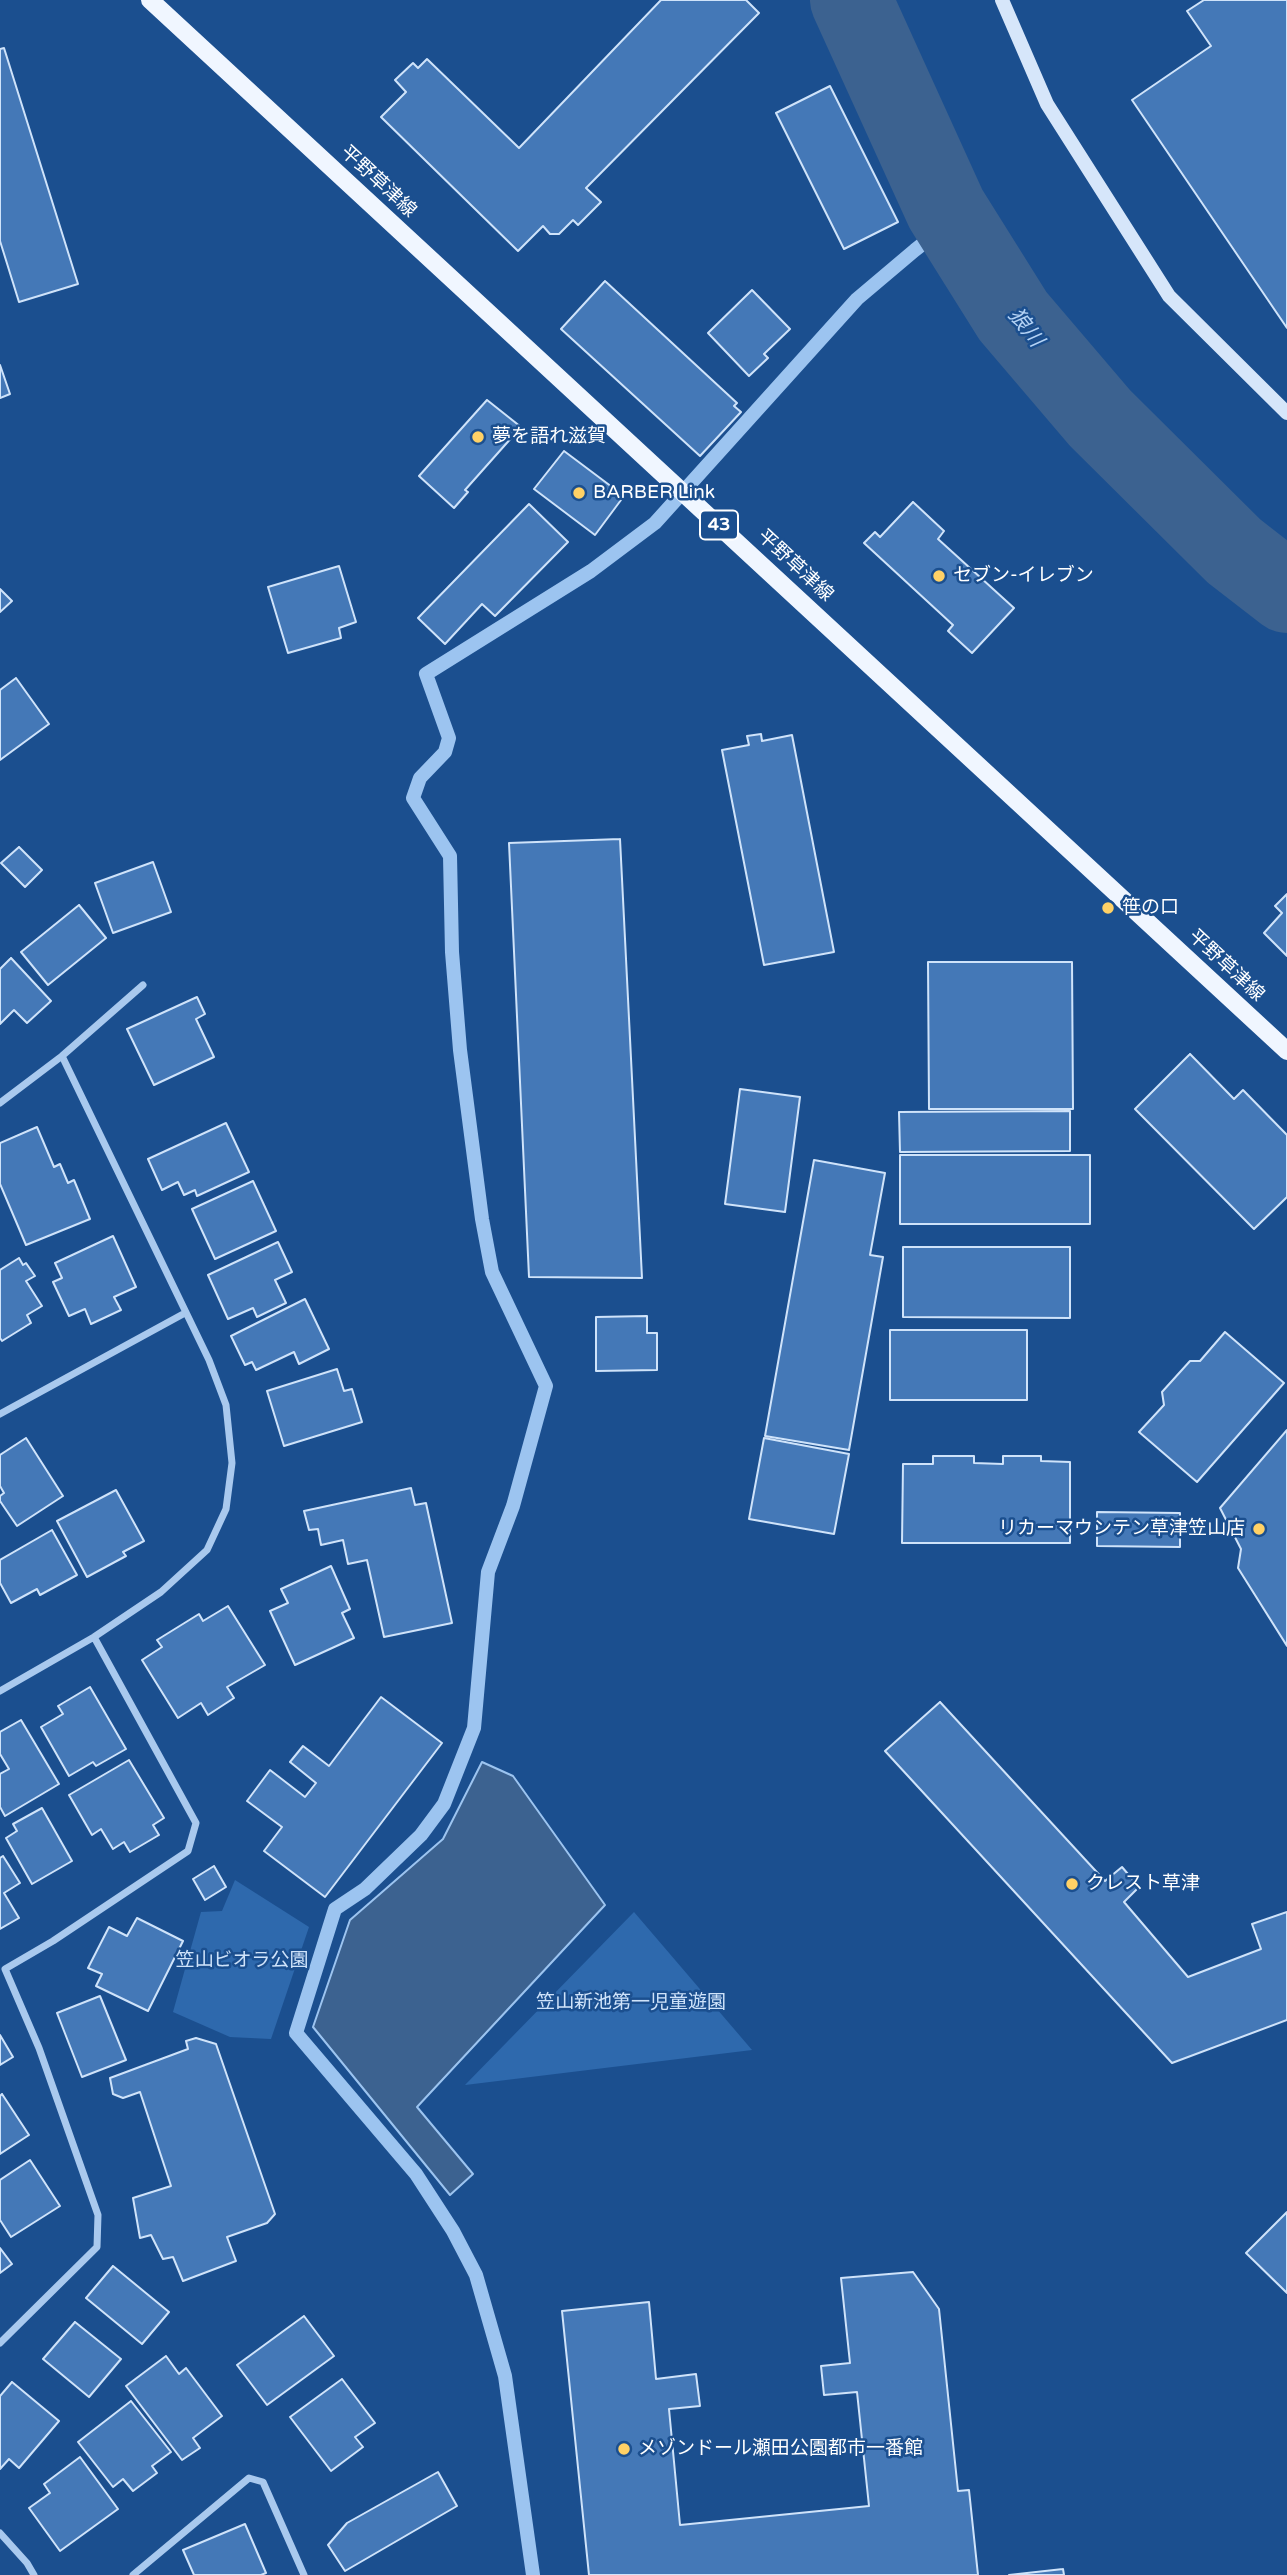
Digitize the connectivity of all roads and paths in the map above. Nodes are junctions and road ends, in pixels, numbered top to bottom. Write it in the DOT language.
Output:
graph roads {
  1 [pos="150,0"];
  2 [pos="1002,0"];
  3 [pos="1287,413"];
  4 [pos="143,985"];
  5 [pos="1287,1051"];
  6 [pos="62,1056"];
  7 [pos="0,1103"];
  8 [pos="185,1313"];
  9 [pos="0,1414"];
  10 [pos="94,1637"];
  11 [pos="0,1690"];
  12 [pos="3,1970"];
  13 [pos="0,2343"];
  14 [pos="0,2533"];
  15 [pos="34,2575"];
  16 [pos="133,2575"];
  17 [pos="304,2575"];
  1 -- 5 [label="main road, 平野草津線 / 43"];
  2 -- 3 [label="street"];
  4 -- 6 [label="street"];
  6 -- 7 [label="street"];
  6 -- 8 [label="street"];
  8 -- 9 [label="street"];
  8 -- 10 [label="street"];
  10 -- 11 [label="street"];
  10 -- 12 [label="street"];
  12 -- 13 [label="street"];
  14 -- 15 [label="street"];
  16 -- 17 [label="street"];
}
